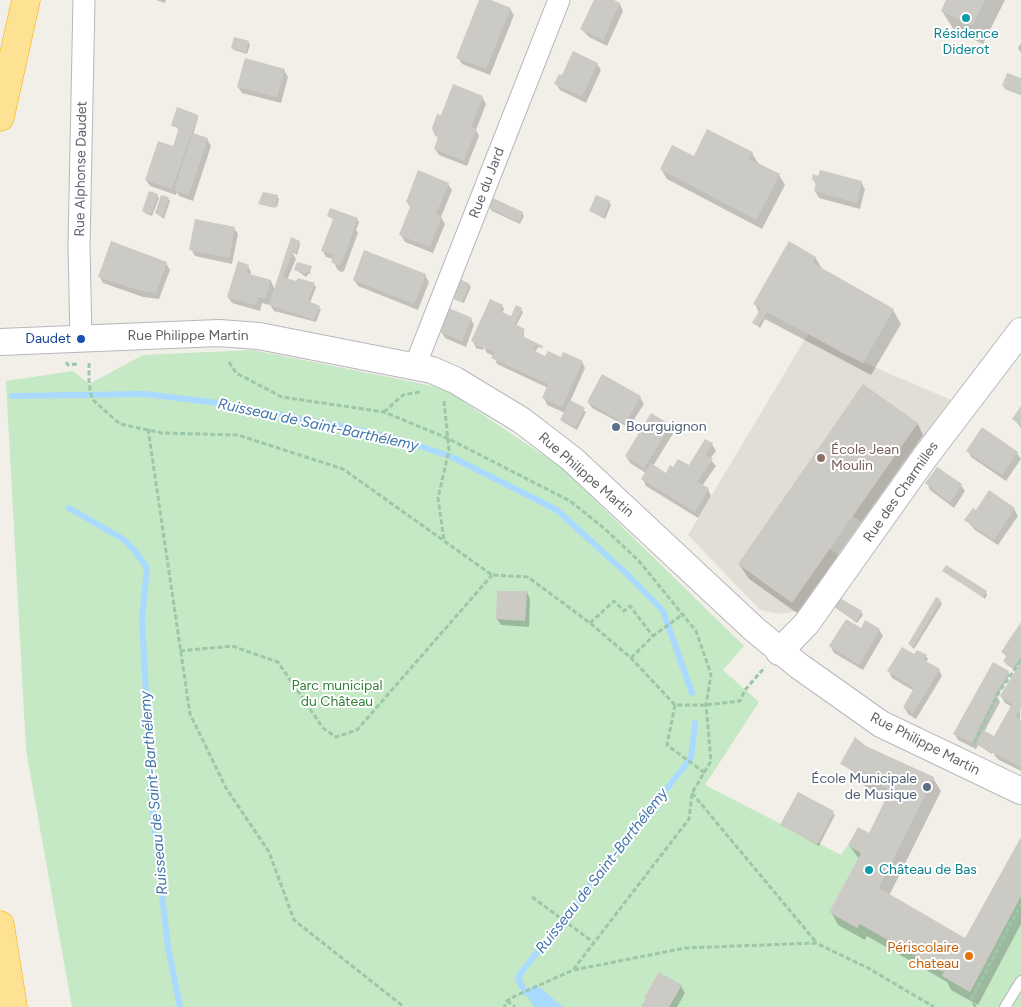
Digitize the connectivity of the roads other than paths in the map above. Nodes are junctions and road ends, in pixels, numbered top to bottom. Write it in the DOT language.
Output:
graph roads {
  1 [pos="26,0"];
  2 [pos="84,0"];
  3 [pos="559,0"];
  4 [pos="0,116"];
  5 [pos="1021,330"];
  6 [pos="0,342"];
  7 [pos="85,351"];
  8 [pos="415,366"];
  9 [pos="779,652"];
  10 [pos="1021,791"];
  11 [pos="0,925"];
  12 [pos="1021,981"];
  13 [pos="13,1007"];
  14 [pos="1005,1007"];
  1 -- 4 [label="highway"];
  2 -- 7 [label="street, Rue Alphonse Daudet"];
  3 -- 8 [label="street, Rue du Jard"];
  5 -- 9 [label="street, Rue des Charmilles"];
  6 -- 7 [label="street, Rue Philippe Martin"];
  7 -- 8 [label="street, Rue Philippe Martin"];
  8 -- 9 [label="street, Rue Philippe Martin"];
  9 -- 10 [label="street, Rue Philippe Martin"];
  11 -- 13 [label="highway"];
  12 -- 14 [label="lane"];
}
